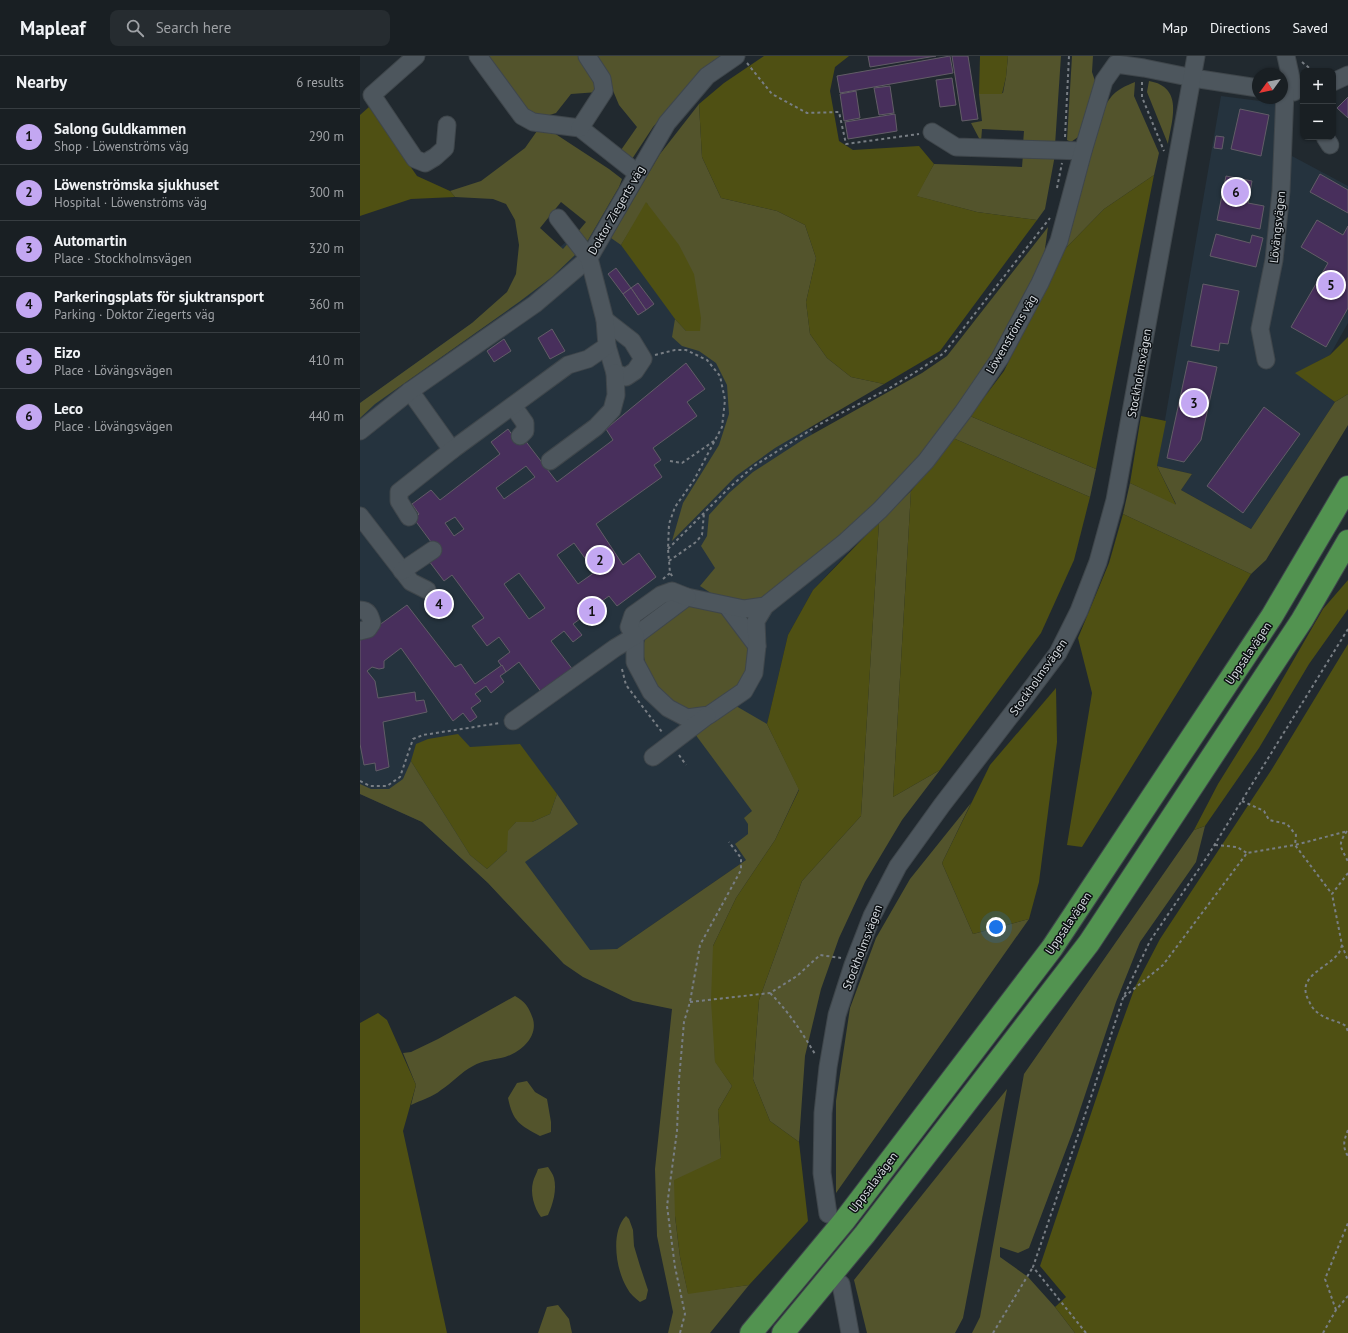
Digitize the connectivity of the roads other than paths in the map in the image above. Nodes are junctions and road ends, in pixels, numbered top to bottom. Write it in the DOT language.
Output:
graph roads {
  1 [pos="416,56"];
  2 [pos="478,56"];
  3 [pos="587,56"];
  4 [pos="1196,56"];
  5 [pos="1293,58"];
  6 [pos="741,59"];
  7 [pos="1115,60"];
  8 [pos="1348,75"];
  9 [pos="1193,78"];
  10 [pos="1336,81"];
  11 [pos="1252,87"];
  12 [pos="1291,92"];
  13 [pos="447,125"];
  14 [pos="580,128"];
  15 [pos="932,132"];
  16 [pos="1083,151"];
  17 [pos="637,173"];
  18 [pos="558,218"];
  19 [pos="589,258"];
  20 [pos="605,320"];
  21 [pos="608,346"];
  22 [pos="1266,360"];
  23 [pos="615,373"];
  24 [pos="410,391"];
  25 [pos="513,406"];
  26 [pos="360,432"];
  27 [pos="520,436"];
  28 [pos="452,450"];
  29 [pos="550,461"];
  30 [pos="1348,487"];
  31 [pos="360,516"];
  32 [pos="410,517"];
  33 [pos="1348,541"];
  34 [pos="433,550"];
  35 [pos="402,571"];
  36 [pos="427,590"];
  37 [pos="727,606"];
  38 [pos="766,606"];
  39 [pos="360,610"];
  40 [pos="360,631"];
  41 [pos="635,636"];
  42 [pos="757,646"];
  43 [pos="709,715"];
  44 [pos="512,721"];
  45 [pos="653,757"];
  46 [pos="828,1214"];
  47 [pos="841,1284"];
  48 [pos="751,1333"];
  49 [pos="783,1333"];
  50 [pos="850,1333"];
  1 -- 13 [label="street"];
  2 -- 14 [label="street"];
  3 -- 14 [label="street"];
  4 -- 9 [label="street, Stockholmsvägen"];
  5 -- 12 [label="street, Lövängsvägen"];
  6 -- 17 [label="street, Doktor Ziegerts väg"];
  7 -- 9 [label="street, Löwenströms väg"];
  7 -- 16 [label="street, Löwenströms väg"];
  8 -- 10 [label="street"];
  9 -- 11 [label="street"];
  9 -- 46 [label="street, Stockholmsvägen"];
  12 -- 22 [label="street, Lövängsvägen"];
  14 -- 17 [label="street"];
  15 -- 16 [label="street"];
  16 -- 38 [label="street, Löwenströms väg"];
  17 -- 19 [label="street, Doktor Ziegerts väg"];
  18 -- 19 [label="street"];
  19 -- 20 [label="street"];
  19 -- 24 [label="street, Doktor Ziegerts väg"];
  20 -- 21 [label="street"];
  20 -- 23 [label="street"];
  21 -- 23 [label="street"];
  21 -- 25 [label="street"];
  23 -- 29 [label="street"];
  24 -- 26 [label="street, Doktor Ziegerts väg"];
  24 -- 28 [label="street"];
  25 -- 27 [label="street"];
  25 -- 28 [label="street"];
  28 -- 32 [label="street"];
  30 -- 48 [label="highway, Uppsalavägen"];
  31 -- 35 [label="street"];
  33 -- 49 [label="highway, Uppsalavägen"];
  34 -- 35 [label="street"];
  35 -- 36 [label="street"];
  37 -- 38 [label="street"];
  37 -- 41 [label="street"];
  37 -- 42 [label="street"];
  38 -- 42 [label="street, Löwenströms väg"];
  39 -- 40 [label="street"];
  41 -- 43 [label="street, Löwenströms väg"];
  41 -- 44 [label="street"];
  42 -- 43 [label="street, Löwenströms väg"];
  43 -- 45 [label="street"];
  47 -- 50 [label="street"];
}
